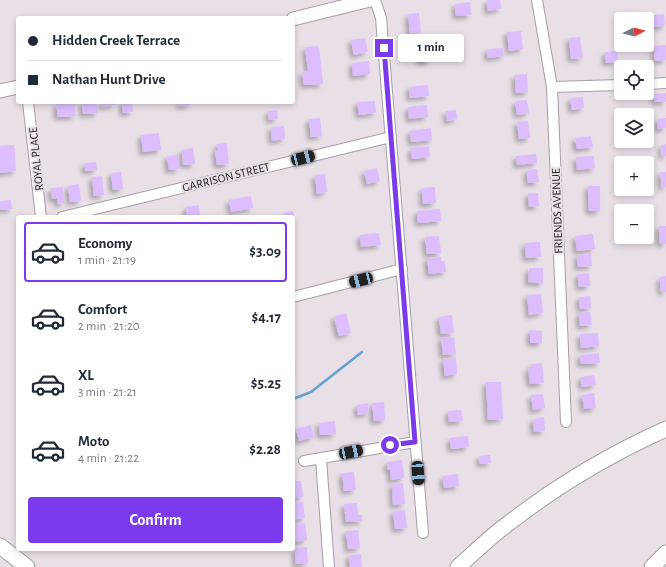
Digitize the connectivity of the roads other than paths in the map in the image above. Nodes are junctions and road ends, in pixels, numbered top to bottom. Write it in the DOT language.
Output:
graph roads {
  1 [pos="370,0"];
  2 [pos="375,0"];
  3 [pos="537,0"];
  4 [pos="295,19"];
  5 [pos="666,83"];
  6 [pos="614,84"];
  7 [pos="654,84"];
  8 [pos="16,87"];
  9 [pos="552,87"];
  10 [pos="0,91"];
  11 [pos="28,104"];
  12 [pos="391,137"];
  13 [pos="41,215"];
  14 [pos="70,215"];
  15 [pos="402,269"];
  16 [pos="295,296"];
  17 [pos="566,422"];
  18 [pos="666,429"];
  19 [pos="415,442"];
  20 [pos="321,459"];
  21 [pos="304,461"];
  22 [pos="422,533"];
  23 [pos="0,546"];
  24 [pos="666,553"];
  25 [pos="27,567"];
  26 [pos="329,567"];
  27 [pos="458,567"];
  28 [pos="652,567"];
  1 -- 4 [label="main road"];
  2 -- 12 [label="street"];
  3 -- 9 [label="street, FRIENDS AVENUE"];
  5 -- 7 [label="street"];
  6 -- 9 [label="street"];
  8 -- 10 [label="main road"];
  9 -- 17 [label="street, FRIENDS AVENUE"];
  11 -- 13 [label="street, ROYAL PLACE"];
  12 -- 14 [label="street, GARRISON STREET"];
  12 -- 15 [label="street"];
  15 -- 16 [label="street"];
  15 -- 19 [label="street"];
  18 -- 27 [label="highway"];
  19 -- 20 [label="street"];
  19 -- 22 [label="street"];
  20 -- 21 [label="street"];
  20 -- 26 [label="street"];
  23 -- 25 [label="highway"];
  24 -- 28 [label="highway"];
}
